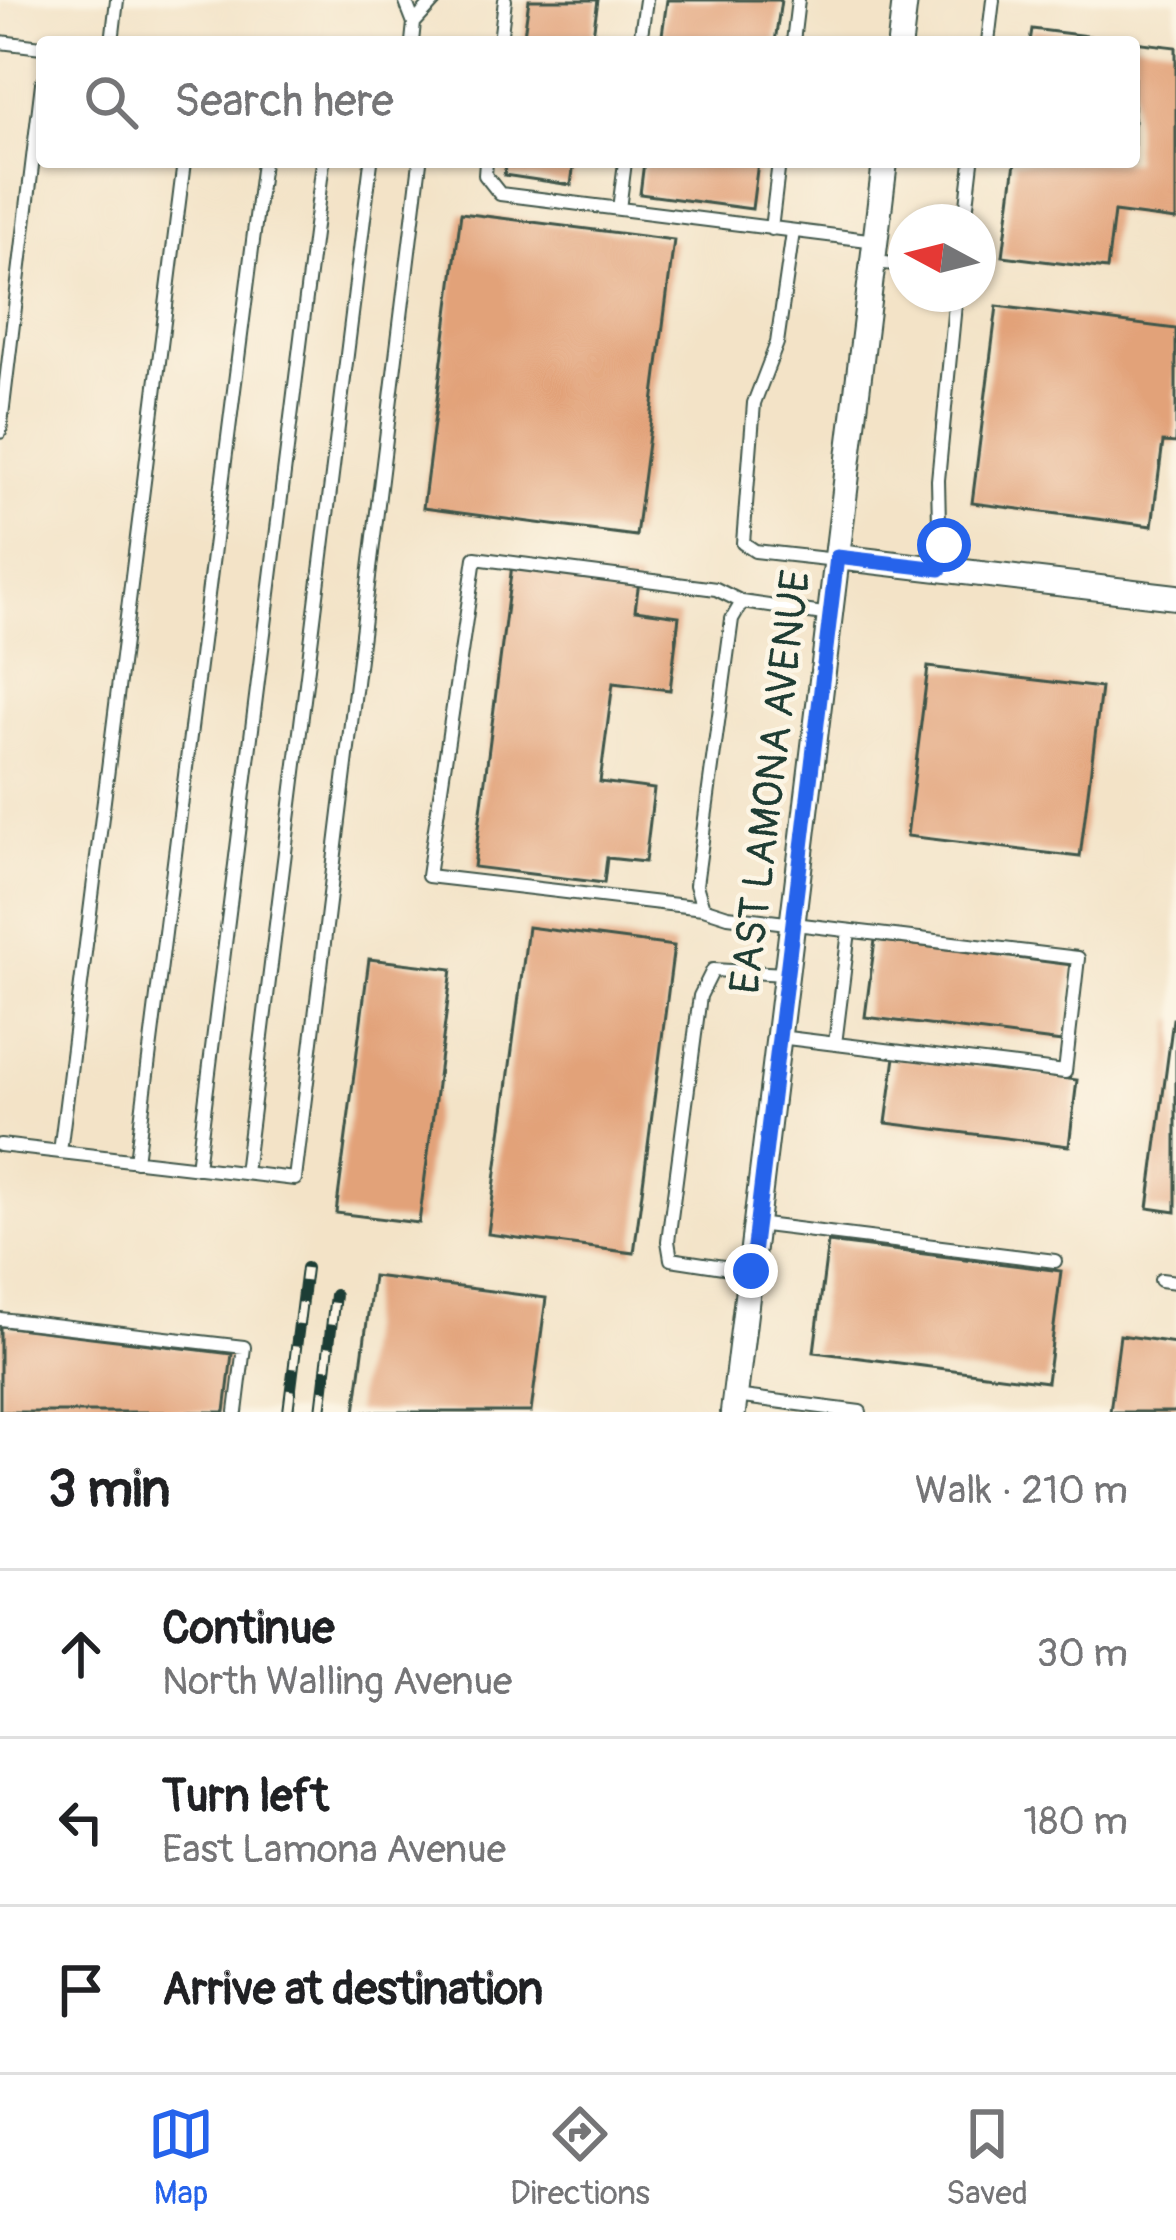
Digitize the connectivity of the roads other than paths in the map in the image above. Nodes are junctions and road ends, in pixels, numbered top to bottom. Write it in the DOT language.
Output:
graph roads {
  1 [pos="117,0"];
  2 [pos="405,0"];
  3 [pos="435,0"];
  4 [pos="505,0"];
  5 [pos="646,0"];
  6 [pos="798,0"];
  7 [pos="905,0"];
  8 [pos="993,0"];
  9 [pos="414,23"];
  10 [pos="113,36"];
  11 [pos="413,36"];
  12 [pos="501,36"];
  13 [pos="641,36"];
  14 [pos="794,36"];
  15 [pos="901,36"];
  16 [pos="989,36"];
  17 [pos="0,42"];
  18 [pos="36,46"];
  19 [pos="36,133"];
  20 [pos="183,168"];
  21 [pos="262,168"];
  22 [pos="322,168"];
  23 [pos="370,168"];
  24 [pos="419,168"];
  25 [pos="486,168"];
  26 [pos="624,168"];
  27 [pos="778,168"];
  28 [pos="884,168"];
  29 [pos="972,168"];
  30 [pos="967,204"];
  31 [pos="619,209"];
  32 [pos="771,229"];
  33 [pos="793,232"];
  34 [pos="874,251"];
  35 [pos="888,257"];
  36 [pos="954,312"];
  37 [pos="0,432"];
  38 [pos="837,558"];
  39 [pos="940,569"];
  40 [pos="1176,597"];
  41 [pos="742,602"];
  42 [pos="830,615"];
  43 [pos="704,908"];
  44 [pos="793,924"];
  45 [pos="849,931"];
  46 [pos="787,974"];
  47 [pos="779,1037"];
  48 [pos="835,1044"];
  49 [pos="0,1145"];
  50 [pos="60,1152"];
  51 [pos="136,1161"];
  52 [pos="196,1168"];
  53 [pos="245,1173"];
  54 [pos="756,1224"];
  55 [pos="1055,1261"];
  56 [pos="751,1271"];
  57 [pos="0,1319"];
  58 [pos="734,1404"];
  59 [pos="236,1412"];
  60 [pos="860,1412"];
  1 -- 10 [label="lane"];
  2 -- 9 [label="lane"];
  3 -- 9 [label="lane"];
  4 -- 12 [label="lane"];
  5 -- 13 [label="lane"];
  6 -- 14 [label="lane"];
  7 -- 15 [label="street"];
  8 -- 16 [label="lane"];
  9 -- 11 [label="lane"];
  17 -- 18 [label="lane"];
  19 -- 37 [label="lane"];
  20 -- 50 [label="lane"];
  21 -- 51 [label="lane"];
  22 -- 52 [label="lane"];
  23 -- 53 [label="lane"];
  24 -- 53 [label="lane"];
  25 -- 31 [label="lane"];
  26 -- 31 [label="lane"];
  27 -- 32 [label="lane"];
  28 -- 34 [label="street, EAST LAMONA AVENUE"];
  29 -- 30 [label="lane"];
  31 -- 32 [label="lane"];
  32 -- 33 [label="lane"];
  33 -- 34 [label="lane"];
  33 -- 38 [label="lane"];
  34 -- 35 [label="lane"];
  34 -- 38 [label="street, EAST LAMONA AVENUE"];
  36 -- 39 [label="lane"];
  38 -- 39 [label="street"];
  38 -- 42 [label="street, EAST LAMONA AVENUE"];
  39 -- 40 [label="street"];
  41 -- 42 [label="lane"];
  41 -- 43 [label="lane"];
  41 -- 43 [label="lane"];
  42 -- 44 [label="street, EAST LAMONA AVENUE"];
  43 -- 44 [label="lane"];
  44 -- 45 [label="lane"];
  44 -- 46 [label="street, EAST LAMONA AVENUE"];
  45 -- 48 [label="lane"];
  45 -- 48 [label="lane"];
  46 -- 47 [label="street, EAST LAMONA AVENUE"];
  46 -- 56 [label="lane"];
  47 -- 48 [label="lane"];
  47 -- 54 [label="street, EAST LAMONA AVENUE"];
  49 -- 50 [label="lane"];
  50 -- 51 [label="lane"];
  51 -- 52 [label="lane"];
  52 -- 53 [label="lane"];
  54 -- 55 [label="lane"];
  54 -- 56 [label="street, EAST LAMONA AVENUE"];
  56 -- 58 [label="street, EAST LAMONA AVENUE"];
  57 -- 59 [label="lane"];
  58 -- 60 [label="lane"];
}
